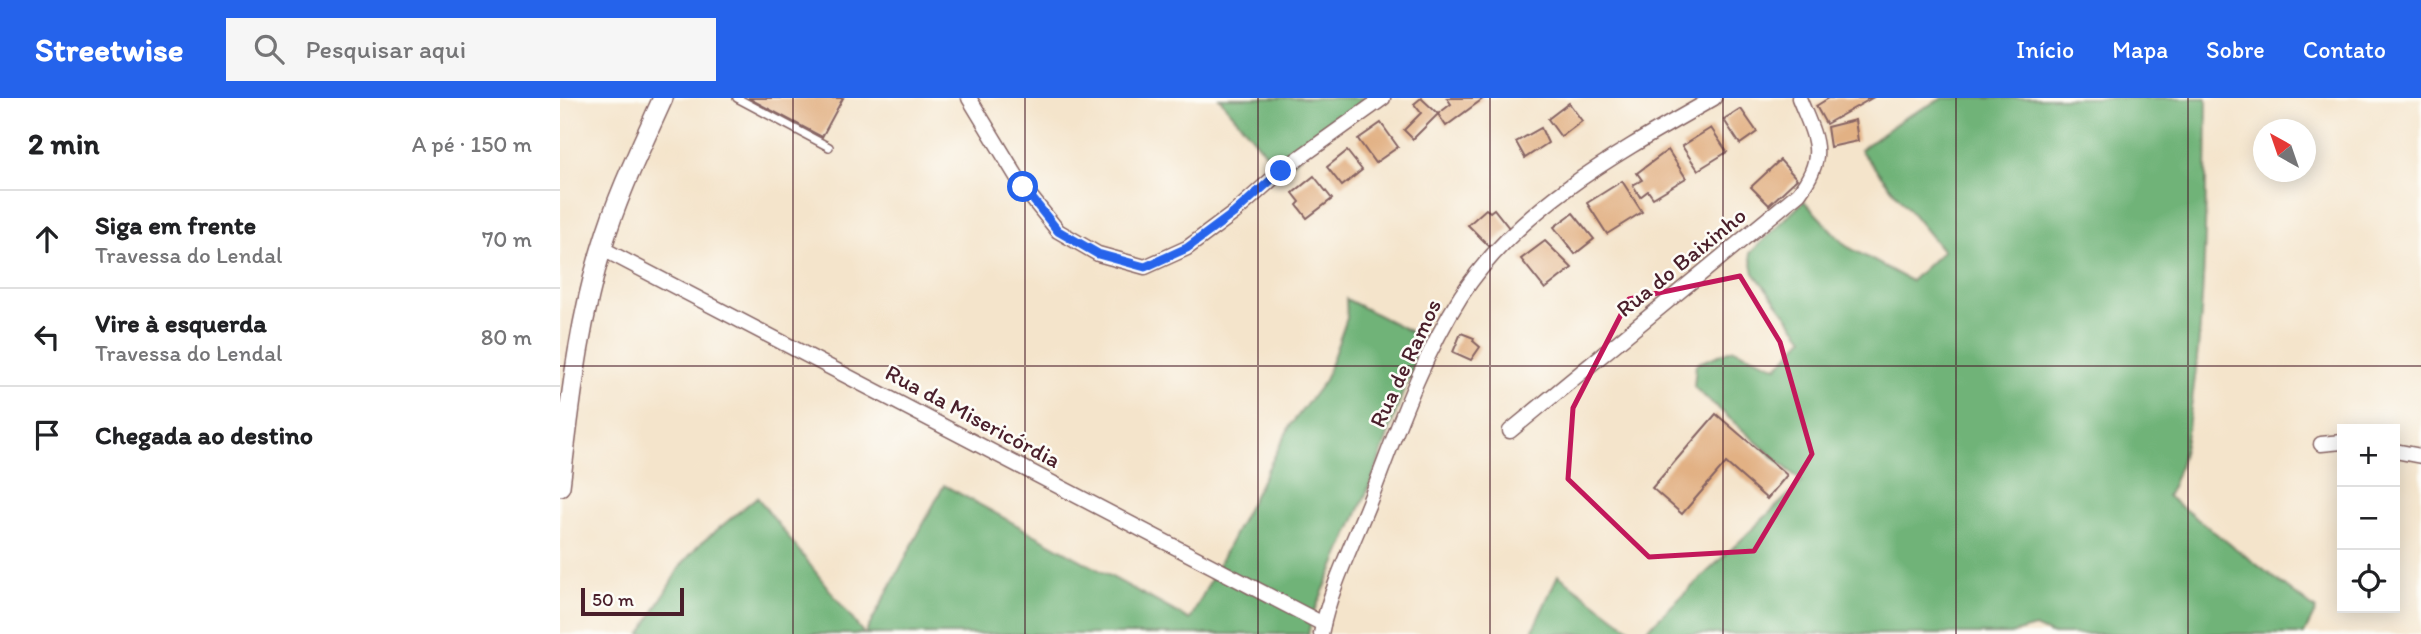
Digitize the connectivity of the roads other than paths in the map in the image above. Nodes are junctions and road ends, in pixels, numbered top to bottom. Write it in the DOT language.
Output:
graph roads {
  1 [pos="663,98"];
  2 [pos="737,98"];
  3 [pos="969,98"];
  4 [pos="1384,98"];
  5 [pos="1714,98"];
  6 [pos="1799,98"];
  7 [pos="829,148"];
  8 [pos="601,248"];
  9 [pos="1510,431"];
  10 [pos="563,434"];
  11 [pos="2337,442"];
  12 [pos="2321,444"];
  13 [pos="2400,452"];
  14 [pos="2421,456"];
  15 [pos="560,486"];
  16 [pos="1322,629"];
  1 -- 8 [label="street"];
  2 -- 7 [label="lane"];
  3 -- 4 [label="street"];
  5 -- 16 [label="street, Rua de Ramos"];
  6 -- 9 [label="street, Rua do Baixinho"];
  8 -- 10 [label="street"];
  8 -- 16 [label="street, Rua da Misericórdia"];
  10 -- 15 [label="street"];
  11 -- 12 [label="street"];
  13 -- 14 [label="street"];
}
